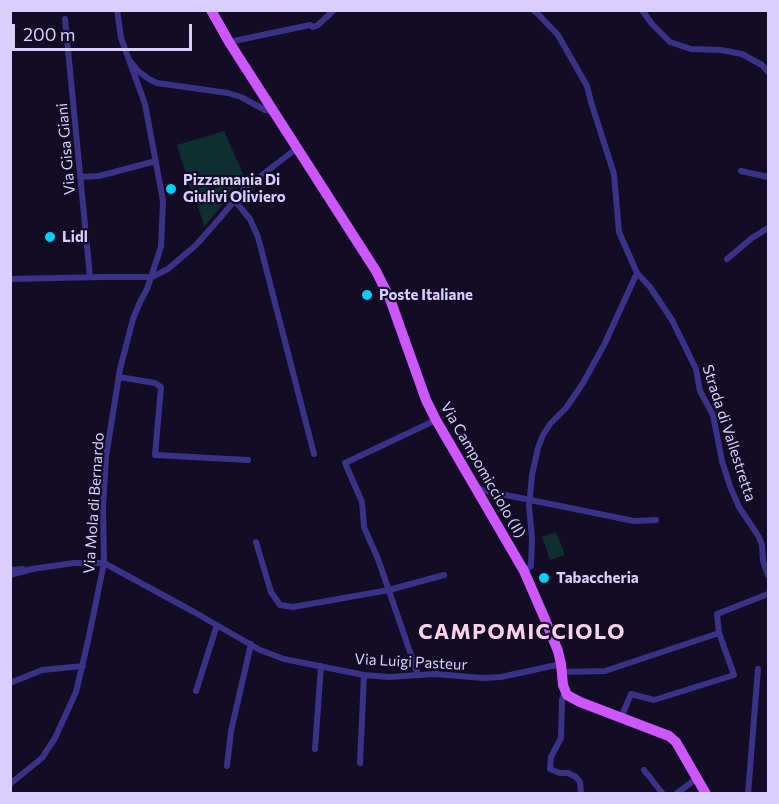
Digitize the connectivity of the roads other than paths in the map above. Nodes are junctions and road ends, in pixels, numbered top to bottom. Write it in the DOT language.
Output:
graph roads {
  1 [pos="117,10"];
  2 [pos="211,10"];
  3 [pos="334,10"];
  4 [pos="532,10"];
  5 [pos="642,10"];
  6 [pos="65,19"];
  7 [pos="229,42"];
  8 [pos="129,60"];
  9 [pos="768,72"];
  10 [pos="273,111"];
  11 [pos="297,148"];
  12 [pos="156,161"];
  13 [pos="741,171"];
  14 [pos="81,177"];
  15 [pos="768,177"];
  16 [pos="235,201"];
  17 [pos="768,228"];
  18 [pos="727,259"];
  19 [pos="637,273"];
  20 [pos="90,277"];
  21 [pos="152,277"];
  22 [pos="10,279"];
  23 [pos="119,377"];
  24 [pos="436,420"];
  25 [pos="314,454"];
  26 [pos="248,460"];
  27 [pos="476,489"];
  28 [pos="529,499"];
  29 [pos="656,520"];
  30 [pos="256,542"];
  31 [pos="104,563"];
  32 [pos="32,569"];
  33 [pos="10,570"];
  34 [pos="524,571"];
  35 [pos="10,575"];
  36 [pos="444,575"];
  37 [pos="768,575"];
  38 [pos="389,590"];
  39 [pos="768,594"];
  40 [pos="217,625"];
  41 [pos="719,633"];
  42 [pos="250,644"];
  43 [pos="83,666"];
  44 [pos="321,666"];
  45 [pos="561,668"];
  46 [pos="758,669"];
  47 [pos="364,675"];
  48 [pos="418,675"];
  49 [pos="10,683"];
  50 [pos="565,691"];
  51 [pos="196,692"];
  52 [pos="621,718"];
  53 [pos="315,749"];
  54 [pos="360,763"];
  55 [pos="227,766"];
  56 [pos="644,770"];
  57 [pos="697,778"];
  58 [pos="10,783"];
  59 [pos="581,794"];
  60 [pos="663,794"];
  61 [pos="676,794"];
  62 [pos="706,794"];
  63 [pos="748,794"];
  1 -- 8 [label="street, Via Mola di Bernardo"];
  2 -- 7 [label="main road, Via Campomicciolo (II)"];
  3 -- 7 [label="street"];
  4 -- 19 [label="street, Strada di Vallestretta"];
  5 -- 9 [label="street"];
  6 -- 14 [label="street, Via Gisa Giani"];
  7 -- 10 [label="main road, Via Campomicciolo (II)"];
  8 -- 10 [label="street"];
  8 -- 12 [label="street, Via Mola di Bernardo"];
  10 -- 11 [label="main road, Via Campomicciolo (II)"];
  11 -- 16 [label="street"];
  11 -- 24 [label="main road, Via Campomicciolo (II)"];
  12 -- 14 [label="street"];
  12 -- 21 [label="street, Via Mola di Bernardo"];
  13 -- 15 [label="street"];
  14 -- 20 [label="street, Via Gisa Giani"];
  16 -- 21 [label="street"];
  16 -- 25 [label="street"];
  17 -- 18 [label="street"];
  19 -- 28 [label="street"];
  19 -- 37 [label="street, Strada di Vallestretta"];
  20 -- 21 [label="street"];
  20 -- 22 [label="street"];
  21 -- 23 [label="street, Via Mola di Bernardo"];
  23 -- 26 [label="street"];
  23 -- 31 [label="street, Via Mola di Bernardo"];
  24 -- 27 [label="main road, Via Campomicciolo (II)"];
  24 -- 38 [label="street"];
  27 -- 28 [label="street"];
  27 -- 34 [label="main road, Via Campomicciolo (II)"];
  28 -- 29 [label="street"];
  28 -- 34 [label="street"];
  30 -- 38 [label="street"];
  31 -- 32 [label="street"];
  31 -- 40 [label="street, Via Luigi Pasteur"];
  31 -- 43 [label="street, Via Mola di Bernardo"];
  32 -- 33 [label="street"];
  32 -- 35 [label="street"];
  34 -- 45 [label="main road, Via Campomicciolo (II)"];
  36 -- 38 [label="street"];
  38 -- 48 [label="street"];
  39 -- 41 [label="street"];
  40 -- 42 [label="street, Via Luigi Pasteur"];
  40 -- 51 [label="street"];
  41 -- 45 [label="street, Via Luigi Pasteur"];
  41 -- 52 [label="street"];
  42 -- 44 [label="street, Via Luigi Pasteur"];
  42 -- 55 [label="street"];
  43 -- 49 [label="street"];
  43 -- 58 [label="street, Via Mola di Bernardo"];
  44 -- 47 [label="street, Via Luigi Pasteur"];
  44 -- 53 [label="street"];
  45 -- 48 [label="street, Via Luigi Pasteur"];
  45 -- 50 [label="main road, Via Campomicciolo (II)"];
  46 -- 63 [label="street"];
  47 -- 48 [label="street, Via Luigi Pasteur"];
  47 -- 54 [label="street"];
  50 -- 52 [label="main road"];
  50 -- 59 [label="street"];
  52 -- 57 [label="main road"];
  56 -- 60 [label="street"];
  57 -- 61 [label="street"];
  57 -- 62 [label="main road"];
}
